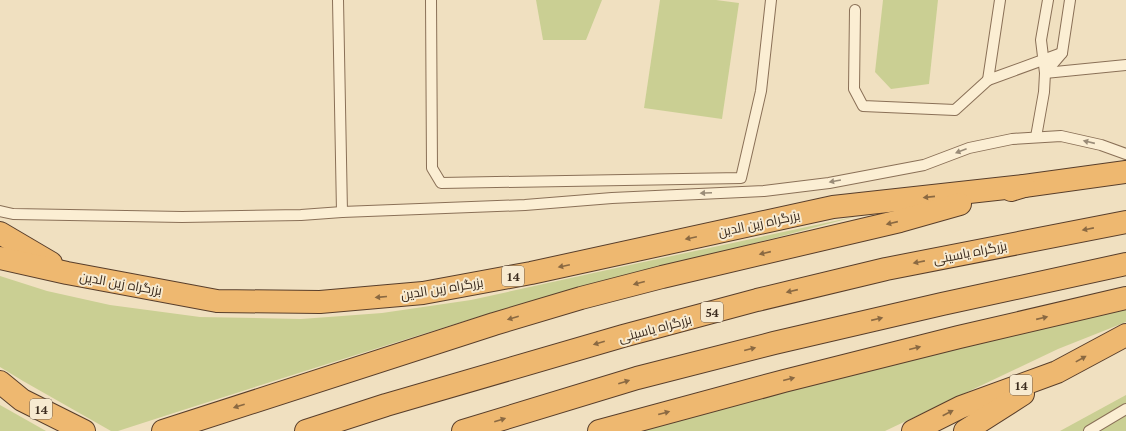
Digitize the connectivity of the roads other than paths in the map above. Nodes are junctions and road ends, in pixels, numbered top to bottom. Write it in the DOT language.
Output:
graph roads {
  1 [pos="338,0"];
  2 [pos="432,0"];
  3 [pos="771,0"];
  4 [pos="1000,0"];
  5 [pos="1048,0"];
  6 [pos="1070,0"];
  7 [pos="855,10"];
  8 [pos="1062,53"];
  9 [pos="1044,60"];
  10 [pos="1126,65"];
  11 [pos="1045,73"];
  12 [pos="988,80"];
  13 [pos="1036,137"];
  14 [pos="1126,154"];
  15 [pos="1126,172"];
  16 [pos="1024,186"];
  17 [pos="0,211"];
  18 [pos="342,212"];
  19 [pos="1126,222"];
  20 [pos="0,233"];
  21 [pos="0,258"];
  22 [pos="1126,264"];
  23 [pos="67,273"];
  24 [pos="1126,298"];
  25 [pos="1126,335"];
  26 [pos="1057,372"];
  27 [pos="0,382"];
  28 [pos="0,390"];
  29 [pos="22,400"];
  30 [pos="1126,409"];
  31 [pos="84,431"];
  32 [pos="163,431"];
  33 [pos="306,431"];
  34 [pos="463,431"];
  35 [pos="599,431"];
  36 [pos="913,431"];
  37 [pos="965,431"];
  38 [pos="1089,431"];
  1 -- 18 [label="lane"];
  2 -- 3 [label="lane"];
  4 -- 12 [label="lane"];
  5 -- 9 [label="lane"];
  6 -- 8 [label="lane"];
  7 -- 12 [label="lane"];
  8 -- 9 [label="lane"];
  8 -- 11 [label="lane"];
  9 -- 11 [label="lane"];
  9 -- 12 [label="lane"];
  10 -- 11 [label="lane"];
  11 -- 13 [label="lane"];
  14 -- 13 [label="lane, one-way"];
  13 -- 18 [label="lane, one-way"];
  15 -- 16 [label="highway"];
  16 -- 23 [label="highway, بزرگراه زین الدین / 14, one-way"];
  16 -- 32 [label="highway, one-way"];
  17 -- 18 [label="lane"];
  19 -- 33 [label="highway, بزرگراه یاسینی / 54, one-way"];
  20 -- 23 [label="highway"];
  21 -- 23 [label="highway, بزرگراه زین الدین / 14"];
  34 -- 22 [label="highway, one-way"];
  35 -- 24 [label="highway, one-way"];
  26 -- 25 [label="highway, 14, one-way"];
  36 -- 26 [label="highway, 14, one-way"];
  26 -- 37 [label="highway"];
  27 -- 29 [label="highway, 14"];
  28 -- 29 [label="highway"];
  29 -- 31 [label="highway, 14"];
  30 -- 38 [label="lane"];
}
